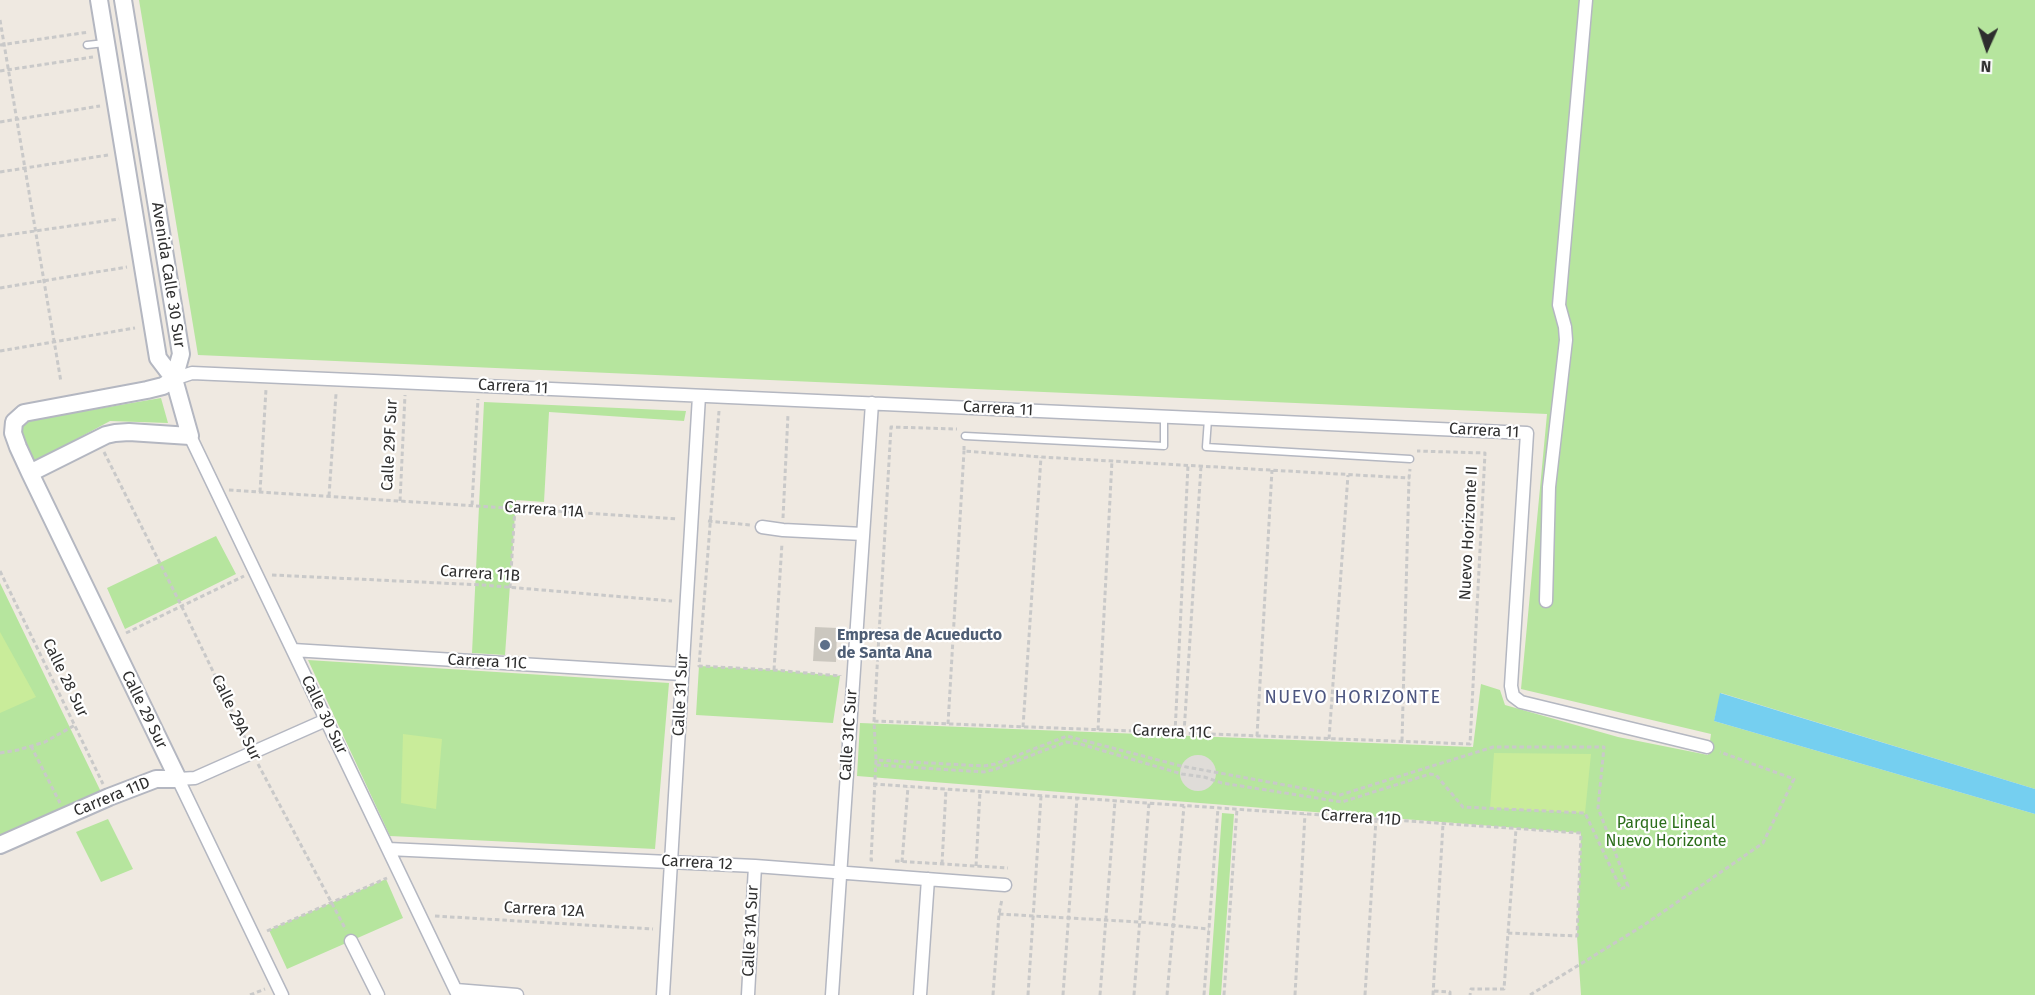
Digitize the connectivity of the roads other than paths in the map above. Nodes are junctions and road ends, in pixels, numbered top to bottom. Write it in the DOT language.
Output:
graph roads {
  1 [pos="99,0"];
  2 [pos="123,0"];
  3 [pos="1586,0"];
  4 [pos="106,42"];
  5 [pos="87,45"];
  6 [pos="174,379"];
  7 [pos="699,396"];
  8 [pos="872,403"];
  9 [pos="1164,417"];
  10 [pos="1208,419"];
  11 [pos="14,422"];
  12 [pos="190,436"];
  13 [pos="965,436"];
  14 [pos="1410,459"];
  15 [pos="30,474"];
  16 [pos="762,527"];
  17 [pos="863,534"];
  18 [pos="1546,601"];
  19 [pos="293,650"];
  20 [pos="682,674"];
  21 [pos="326,720"];
  22 [pos="1707,747"];
  23 [pos="178,779"];
  24 [pos="0,845"];
  25 [pos="388,849"];
  26 [pos="671,862"];
  27 [pos="754,866"];
  28 [pos="840,872"];
  29 [pos="928,879"];
  30 [pos="1005,885"];
  31 [pos="351,941"];
  32 [pos="457,993"];
  33 [pos="282,995"];
  34 [pos="378,995"];
  35 [pos="518,995"];
  36 [pos="663,995"];
  37 [pos="748,995"];
  38 [pos="832,995"];
  39 [pos="920,995"];
  1 -- 4 [label="street, Avenida Calle 30 Sur"];
  2 -- 6 [label="street, Avenida Calle 30 Sur"];
  3 -- 18 [label="street"];
  4 -- 5 [label="lane"];
  4 -- 6 [label="street, Avenida Calle 30 Sur"];
  6 -- 7 [label="street, Carrera 11"];
  6 -- 11 [label="street, Carrera 11"];
  6 -- 12 [label="street"];
  7 -- 8 [label="street, Carrera 11"];
  7 -- 20 [label="street, Calle 31 Sur"];
  8 -- 9 [label="street, Carrera 11"];
  8 -- 17 [label="street, Calle 31C Sur"];
  9 -- 10 [label="street, Carrera 11"];
  9 -- 13 [label="lane"];
  10 -- 14 [label="lane"];
  10 -- 22 [label="street, Carrera 11"];
  11 -- 15 [label="street, Calle 29 Sur"];
  12 -- 15 [label="street"];
  12 -- 19 [label="street, Calle 30 Sur"];
  15 -- 23 [label="street, Calle 29 Sur"];
  16 -- 17 [label="street"];
  17 -- 28 [label="street, Calle 31C Sur"];
  19 -- 20 [label="street, Carrera 11C"];
  19 -- 21 [label="street, Calle 30 Sur"];
  20 -- 26 [label="street, Calle 31 Sur"];
  21 -- 23 [label="street, Carrera 11D"];
  21 -- 25 [label="street, Calle 30 Sur"];
  23 -- 24 [label="street, Carrera 11D"];
  23 -- 33 [label="street, Calle 29 Sur"];
  25 -- 26 [label="street, Carrera 12"];
  25 -- 32 [label="street, Calle 30 Sur"];
  26 -- 27 [label="street, Carrera 12"];
  26 -- 36 [label="street, Calle 31 Sur"];
  27 -- 28 [label="street, Carrera 12"];
  27 -- 37 [label="street, Calle 31A Sur"];
  28 -- 29 [label="street, Carrera 12"];
  28 -- 38 [label="street, Calle 31C Sur"];
  29 -- 30 [label="street, Carrera 12"];
  29 -- 39 [label="street"];
  31 -- 34 [label="street"];
  32 -- 35 [label="street"];
}
